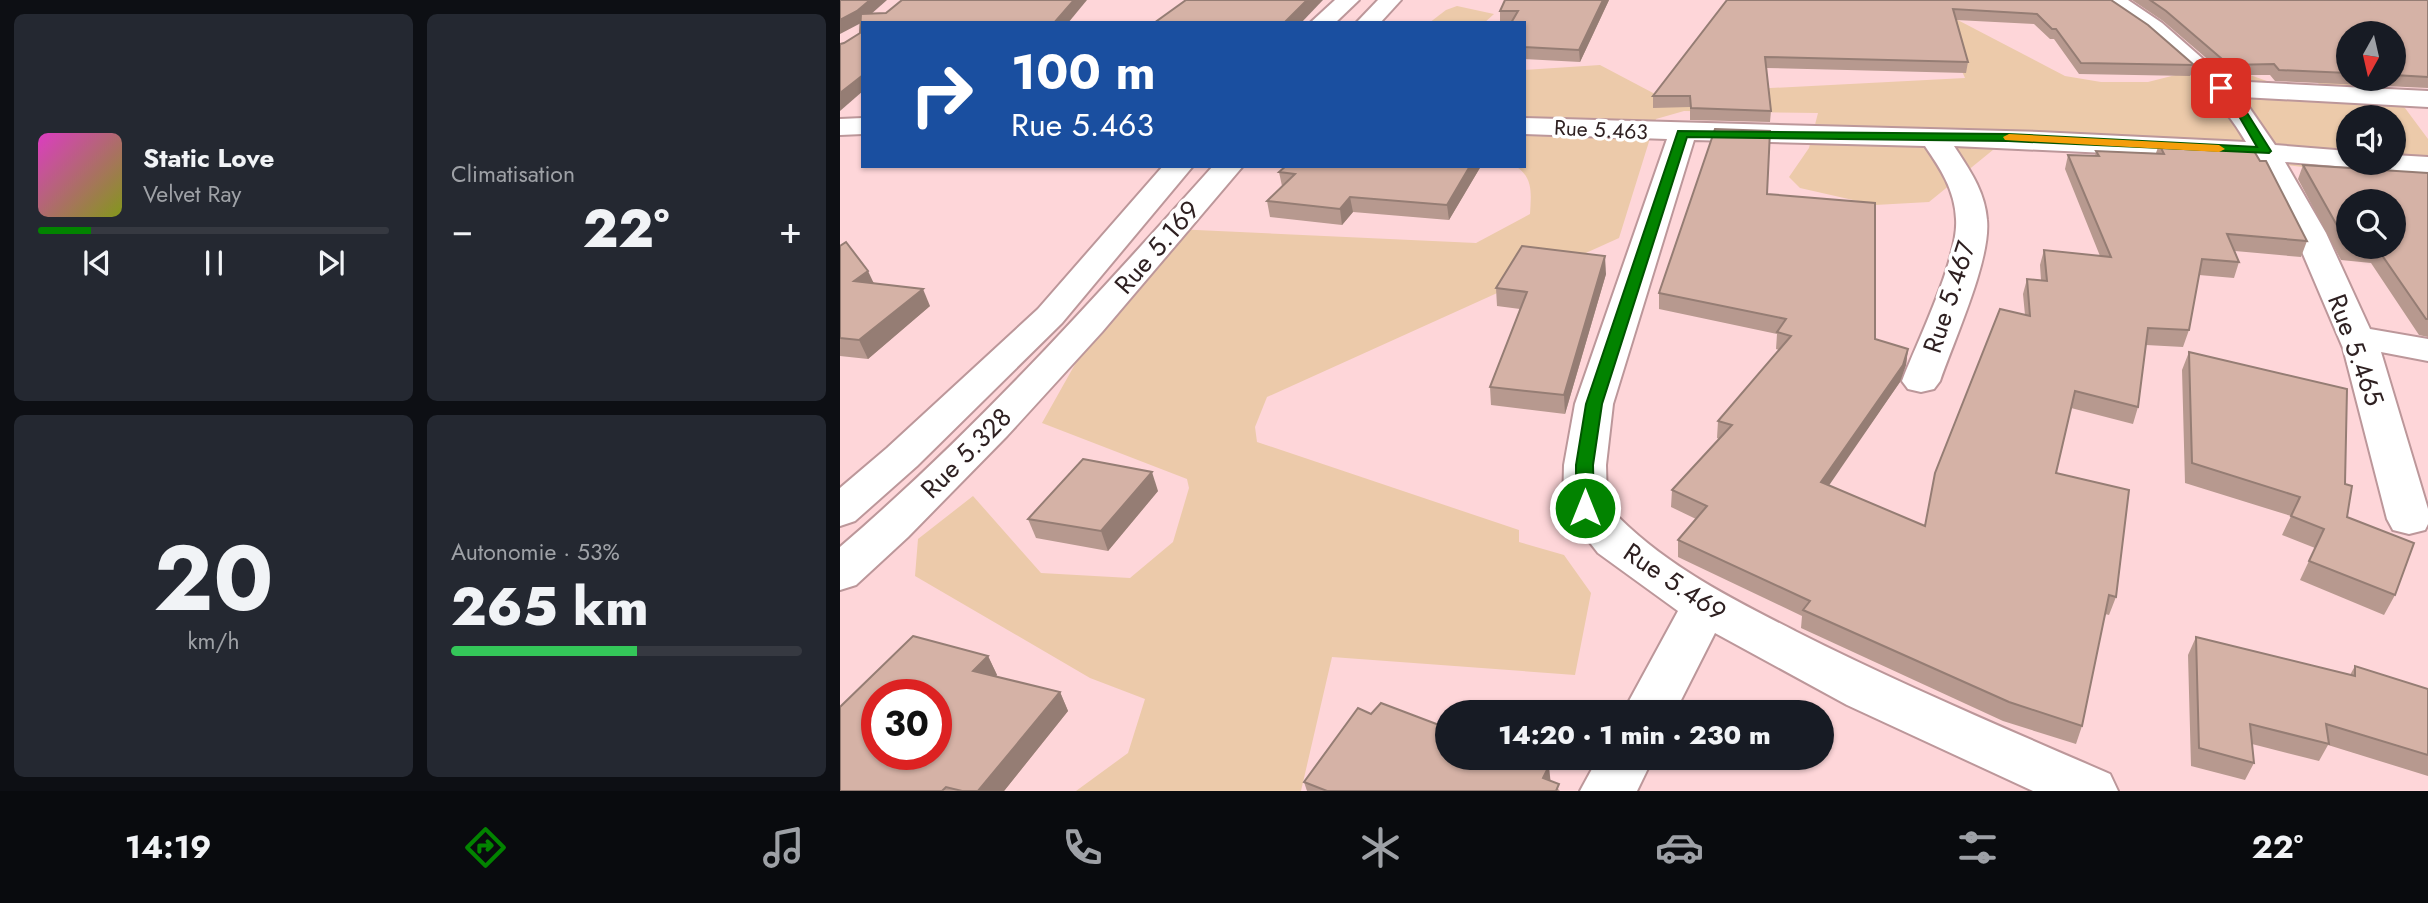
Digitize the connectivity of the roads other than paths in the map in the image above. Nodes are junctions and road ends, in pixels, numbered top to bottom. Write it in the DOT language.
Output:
graph roads {
  1 [pos="1348,0"];
  2 [pos="1390,0"];
  3 [pos="2114,0"];
  4 [pos="1323,21"];
  5 [pos="1369,21"];
  6 [pos="2221,88"];
  7 [pos="2428,99"];
  8 [pos="861,126"];
  9 [pos="1526,126"];
  10 [pos="840,127"];
  11 [pos="1682,134"];
  12 [pos="1934,138"];
  13 [pos="2265,151"];
  14 [pos="2336,158"];
  15 [pos="2406,164"];
  16 [pos="2428,166"];
  17 [pos="1178,168"];
  18 [pos="1227,168"];
  19 [pos="1068,322"];
  20 [pos="2356,337"];
  21 [pos="2428,350"];
  22 [pos="1920,381"];
  23 [pos="847,497"];
  24 [pos="2409,519"];
  25 [pos="840,573"];
  26 [pos="1705,606"];
  27 [pos="1655,700"];
  28 [pos="1619,770"];
  29 [pos="1608,791"];
  30 [pos="2090,791"];
  1 -- 4 [label="street"];
  2 -- 5 [label="street"];
  3 -- 6 [label="street, Rue 5.465"];
  6 -- 7 [label="street"];
  6 -- 13 [label="street, Rue 5.465"];
  8 -- 10 [label="street"];
  9 -- 11 [label="street, Rue 5.463"];
  11 -- 12 [label="street, Rue 5.463"];
  11 -- 26 [label="street, Rue 5.469"];
  12 -- 13 [label="street, Rue 5.463"];
  12 -- 22 [label="street, Rue 5.467"];
  13 -- 14 [label="street, Rue 5.463"];
  13 -- 20 [label="street, Rue 5.465"];
  15 -- 16 [label="street"];
  17 -- 19 [label="street, Rue 5.169"];
  18 -- 19 [label="street, Rue 5.169"];
  19 -- 23 [label="street, Rue 5.328"];
  19 -- 25 [label="street, Rue 5.328"];
  20 -- 21 [label="street"];
  20 -- 24 [label="street, Rue 5.465"];
  26 -- 27 [label="street"];
  26 -- 30 [label="street, Rue 5.469"];
  28 -- 29 [label="street"];
}
